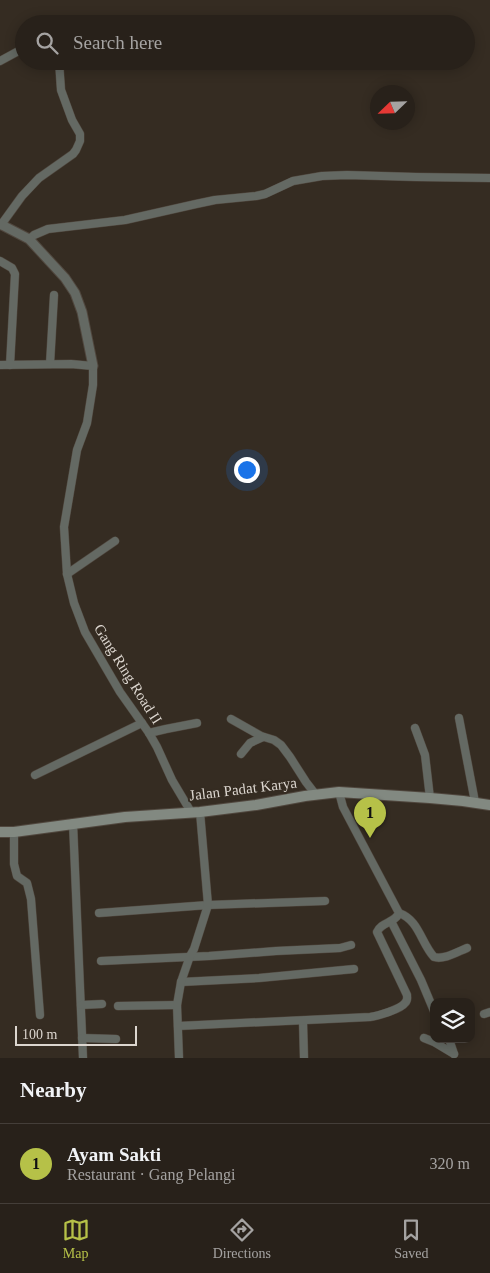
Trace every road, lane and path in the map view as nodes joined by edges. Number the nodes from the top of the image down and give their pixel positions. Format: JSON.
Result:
{"nodes":[{"id":1,"x":15,"y":53,"type":"edge"},
{"id":2,"x":0,"y":61,"type":"edge"},
{"id":3,"x":59,"y":70,"type":"edge"},
{"id":4,"x":490,"y":178,"type":"edge"},
{"id":5,"x":1,"y":224,"type":"edge"},
{"id":6,"x":29,"y":239,"type":"junction"},
{"id":7,"x":0,"y":261,"type":"edge"},
{"id":8,"x":54,"y":295,"type":"dead end"},
{"id":9,"x":50,"y":364,"type":"junction"},
{"id":10,"x":0,"y":365,"type":"edge"},
{"id":11,"x":10,"y":365,"type":"junction"},
{"id":12,"x":93,"y":366,"type":"junction"},
{"id":13,"x":115,"y":541,"type":"dead end"},
{"id":14,"x":67,"y":574,"type":"junction"},
{"id":15,"x":459,"y":718,"type":"dead end"},
{"id":16,"x":231,"y":719,"type":"dead end"},
{"id":17,"x":197,"y":723,"type":"dead end"},
{"id":18,"x":142,"y":724,"type":"junction"},
{"id":19,"x":415,"y":728,"type":"dead end"},
{"id":20,"x":149,"y":733,"type":"junction"},
{"id":21,"x":263,"y":737,"type":"junction"},
{"id":22,"x":241,"y":754,"type":"dead end"},
{"id":23,"x":35,"y":775,"type":"dead end"},
{"id":24,"x":339,"y":792,"type":"junction"},
{"id":25,"x":316,"y":795,"type":"junction"},
{"id":26,"x":430,"y":798,"type":"junction"},
{"id":27,"x":474,"y":802,"type":"junction"},
{"id":28,"x":490,"y":805,"type":"edge"},
{"id":29,"x":196,"y":812,"type":"junction"},
{"id":30,"x":73,"y":823,"type":"junction"},
{"id":31,"x":0,"y":832,"type":"edge"},
{"id":32,"x":14,"y":832,"type":"junction"},
{"id":33,"x":325,"y":900,"type":"dead end"},
{"id":34,"x":208,"y":905,"type":"junction"},
{"id":35,"x":99,"y":913,"type":"dead end"},
{"id":36,"x":399,"y":913,"type":"junction"},
{"id":37,"x":391,"y":921,"type":"junction"},
{"id":38,"x":351,"y":945,"type":"dead end"},
{"id":39,"x":467,"y":948,"type":"dead end"},
{"id":40,"x":190,"y":956,"type":"junction"},
{"id":41,"x":101,"y":961,"type":"dead end"},
{"id":42,"x":354,"y":969,"type":"dead end"},
{"id":43,"x":180,"y":982,"type":"junction"},
{"id":44,"x":430,"y":1001,"type":"edge"},
{"id":45,"x":102,"y":1004,"type":"dead end"},
{"id":46,"x":81,"y":1005,"type":"junction"},
{"id":47,"x":177,"y":1005,"type":"junction"},
{"id":48,"x":118,"y":1006,"type":"dead end"},
{"id":49,"x":40,"y":1015,"type":"dead end"},
{"id":50,"x":303,"y":1021,"type":"junction"},
{"id":51,"x":178,"y":1026,"type":"junction"},
{"id":52,"x":82,"y":1038,"type":"junction"},
{"id":53,"x":424,"y":1038,"type":"dead end"},
{"id":54,"x":116,"y":1040,"type":"dead end"},
{"id":55,"x":450,"y":1043,"type":"edge"},
{"id":56,"x":455,"y":1056,"type":"edge"},
{"id":57,"x":83,"y":1058,"type":"edge"},
{"id":58,"x":179,"y":1058,"type":"edge"},
{"id":59,"x":304,"y":1058,"type":"edge"}],
"edges":[{"from":1,"to":2,"type":"street"},
{"from":3,"to":5,"type":"street"},
{"from":4,"to":6,"type":"street"},
{"from":5,"to":6,"type":"street"},
{"from":6,"to":12,"type":"street"},
{"from":7,"to":11,"type":"street"},
{"from":8,"to":9,"type":"street"},
{"from":9,"to":11,"type":"street"},
{"from":9,"to":12,"type":"street"},
{"from":10,"to":11,"type":"street"},
{"from":12,"to":14,"type":"street","name":"Gang Ring Road II"},
{"from":13,"to":14,"type":"street"},
{"from":14,"to":18,"type":"street","name":"Gang Ring Road II"},
{"from":15,"to":27,"type":"street"},
{"from":16,"to":21,"type":"street"},
{"from":17,"to":20,"type":"street"},
{"from":18,"to":20,"type":"street","name":"Gang Ring Road II"},
{"from":18,"to":23,"type":"street"},
{"from":19,"to":26,"type":"street"},
{"from":20,"to":29,"type":"street","name":"Gang Ring Road II"},
{"from":21,"to":22,"type":"street"},
{"from":21,"to":25,"type":"street"},
{"from":24,"to":25,"type":"main road","name":"Jalan Padat Karya"},
{"from":24,"to":26,"type":"main road","name":"Jalan Padat Karya"},
{"from":24,"to":36,"type":"street"},
{"from":25,"to":29,"type":"main road","name":"Jalan Padat Karya"},
{"from":26,"to":27,"type":"main road","name":"Jalan Padat Karya"},
{"from":27,"to":28,"type":"main road","name":"Jalan Padat Karya"},
{"from":29,"to":30,"type":"main road","name":"Jalan Padat Karya"},
{"from":29,"to":34,"type":"street"},
{"from":30,"to":32,"type":"main road","name":"Jalan Padat Karya"},
{"from":30,"to":46,"type":"street"},
{"from":31,"to":32,"type":"main road","name":"Jalan Padat Karya"},
{"from":32,"to":49,"type":"street"},
{"from":33,"to":34,"type":"street"},
{"from":34,"to":35,"type":"street"},
{"from":34,"to":40,"type":"street"},
{"from":36,"to":37,"type":"street"},
{"from":36,"to":39,"type":"street"},
{"from":37,"to":44,"type":"street"},
{"from":37,"to":50,"type":"street"},
{"from":38,"to":40,"type":"street"},
{"from":40,"to":41,"type":"street"},
{"from":40,"to":43,"type":"street"},
{"from":42,"to":43,"type":"street"},
{"from":43,"to":47,"type":"street"},
{"from":45,"to":46,"type":"street"},
{"from":46,"to":52,"type":"street"},
{"from":47,"to":48,"type":"street"},
{"from":47,"to":51,"type":"street"},
{"from":50,"to":51,"type":"street"},
{"from":50,"to":59,"type":"street"},
{"from":51,"to":58,"type":"street"},
{"from":52,"to":54,"type":"street"},
{"from":52,"to":57,"type":"street"},
{"from":53,"to":56,"type":"street"},
{"from":55,"to":56,"type":"street"}]}
